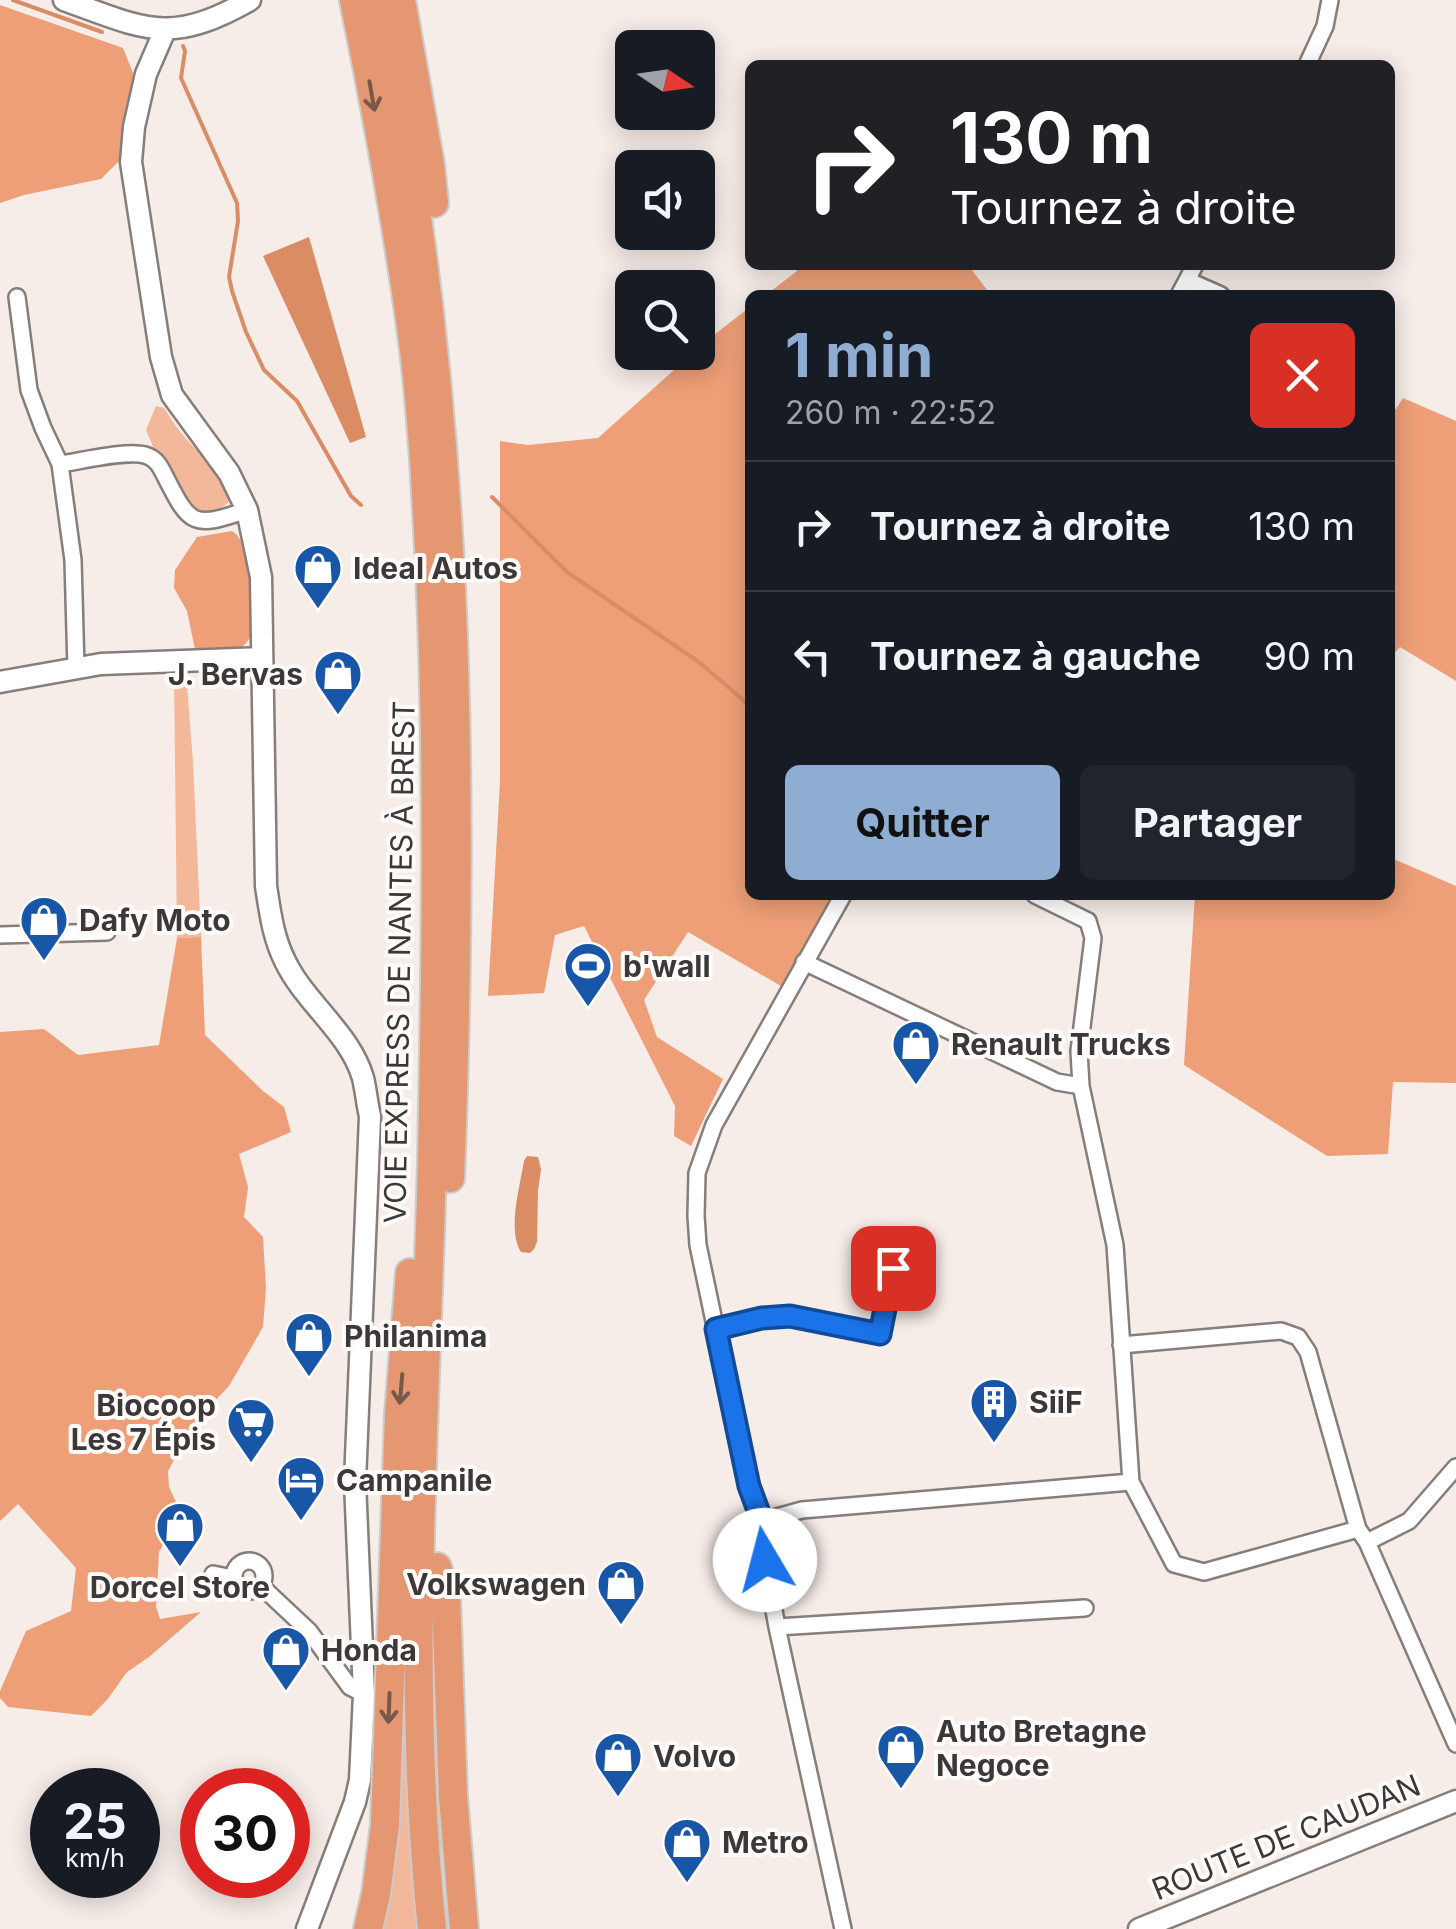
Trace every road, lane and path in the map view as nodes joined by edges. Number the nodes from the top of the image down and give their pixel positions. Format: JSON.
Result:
{"nodes":[{"id":1,"x":64,"y":0,"type":"edge"},
{"id":2,"x":250,"y":0,"type":"edge"},
{"id":3,"x":354,"y":0,"type":"edge"},
{"id":4,"x":379,"y":0,"type":"edge"},
{"id":5,"x":401,"y":0,"type":"edge"},
{"id":6,"x":1330,"y":0,"type":"edge"},
{"id":7,"x":165,"y":30,"type":"junction"},
{"id":8,"x":1309,"y":60,"type":"edge"},
{"id":9,"x":17,"y":297,"type":"dead end"},
{"id":10,"x":442,"y":422,"type":"junction"},
{"id":11,"x":60,"y":464,"type":"junction"},
{"id":12,"x":248,"y":510,"type":"junction"},
{"id":13,"x":261,"y":658,"type":"junction"},
{"id":14,"x":76,"y":669,"type":"junction"},
{"id":15,"x":0,"y":682,"type":"edge"},
{"id":16,"x":840,"y":900,"type":"edge"},
{"id":17,"x":1045,"y":900,"type":"edge"},
{"id":18,"x":107,"y":932,"type":"dead end"},
{"id":19,"x":0,"y":936,"type":"edge"},
{"id":20,"x":804,"y":962,"type":"junction"},
{"id":21,"x":434,"y":1013,"type":"junction"},
{"id":22,"x":1081,"y":1086,"type":"junction"},
{"id":23,"x":922,"y":1274,"type":"dead end"},
{"id":24,"x":716,"y":1329,"type":"junction"},
{"id":25,"x":1121,"y":1345,"type":"junction"},
{"id":26,"x":1456,"y":1467,"type":"edge"},
{"id":27,"x":1131,"y":1482,"type":"junction"},
{"id":28,"x":762,"y":1521,"type":"junction"},
{"id":29,"x":1362,"y":1536,"type":"junction"},
{"id":30,"x":436,"y":1567,"type":"junction"},
{"id":31,"x":213,"y":1574,"type":"dead end"},
{"id":32,"x":234,"y":1578,"type":"junction"},
{"id":33,"x":260,"y":1586,"type":"junction"},
{"id":34,"x":1085,"y":1608,"type":"dead end"},
{"id":35,"x":777,"y":1626,"type":"junction"},
{"id":36,"x":364,"y":1694,"type":"junction"},
{"id":37,"x":1456,"y":1744,"type":"edge"},
{"id":38,"x":1456,"y":1801,"type":"edge"},
{"id":39,"x":307,"y":1929,"type":"edge"},
{"id":40,"x":368,"y":1929,"type":"edge"},
{"id":41,"x":432,"y":1929,"type":"edge"},
{"id":42,"x":451,"y":1929,"type":"edge"},
{"id":43,"x":464,"y":1929,"type":"edge"},
{"id":44,"x":843,"y":1929,"type":"edge"},
{"id":45,"x":1139,"y":1929,"type":"edge"}],
"edges":[{"from":1,"to":7,"type":"street"},
{"from":2,"to":7,"type":"street"},
{"from":3,"to":21,"type":"highway","name":"VOIE EXPRESS DE NANTES À BREST","one_way":true},
{"from":4,"to":10,"type":"highway","name":"VOIE EXPRESS DE NANTES À BREST"},
{"from":5,"to":10,"type":"highway"},
{"from":6,"to":8,"type":"street"},
{"from":7,"to":12,"type":"street"},
{"from":9,"to":11,"type":"street"},
{"from":10,"to":30,"type":"highway","name":"VOIE EXPRESS DE NANTES À BREST"},
{"from":11,"to":12,"type":"street"},
{"from":11,"to":14,"type":"street"},
{"from":12,"to":13,"type":"street"},
{"from":13,"to":14,"type":"street"},
{"from":13,"to":36,"type":"street"},
{"from":14,"to":15,"type":"street"},
{"from":16,"to":20,"type":"street"},
{"from":17,"to":22,"type":"street"},
{"from":18,"to":19,"type":"street"},
{"from":20,"to":22,"type":"street"},
{"from":20,"to":24,"type":"street"},
{"from":21,"to":40,"type":"highway","one_way":true},
{"from":21,"to":41,"type":"highway","name":"VOIE EXPRESS DE NANTES À BREST"},
{"from":22,"to":25,"type":"street"},
{"from":23,"to":24,"type":"street"},
{"from":24,"to":28,"type":"street"},
{"from":25,"to":27,"type":"street"},
{"from":25,"to":29,"type":"street"},
{"from":26,"to":29,"type":"street"},
{"from":27,"to":28,"type":"street"},
{"from":27,"to":29,"type":"street"},
{"from":28,"to":35,"type":"street"},
{"from":29,"to":37,"type":"street"},
{"from":30,"to":42,"type":"highway","name":"VOIE EXPRESS DE NANTES À BREST"},
{"from":30,"to":43,"type":"highway"},
{"from":31,"to":32,"type":"street"},
{"from":32,"to":33,"type":"street"},
{"from":32,"to":33,"type":"street"},
{"from":33,"to":36,"type":"street"},
{"from":34,"to":35,"type":"street"},
{"from":35,"to":44,"type":"street"},
{"from":36,"to":39,"type":"street"},
{"from":38,"to":45,"type":"street","name":"ROUTE DE CAUDAN"}]}
